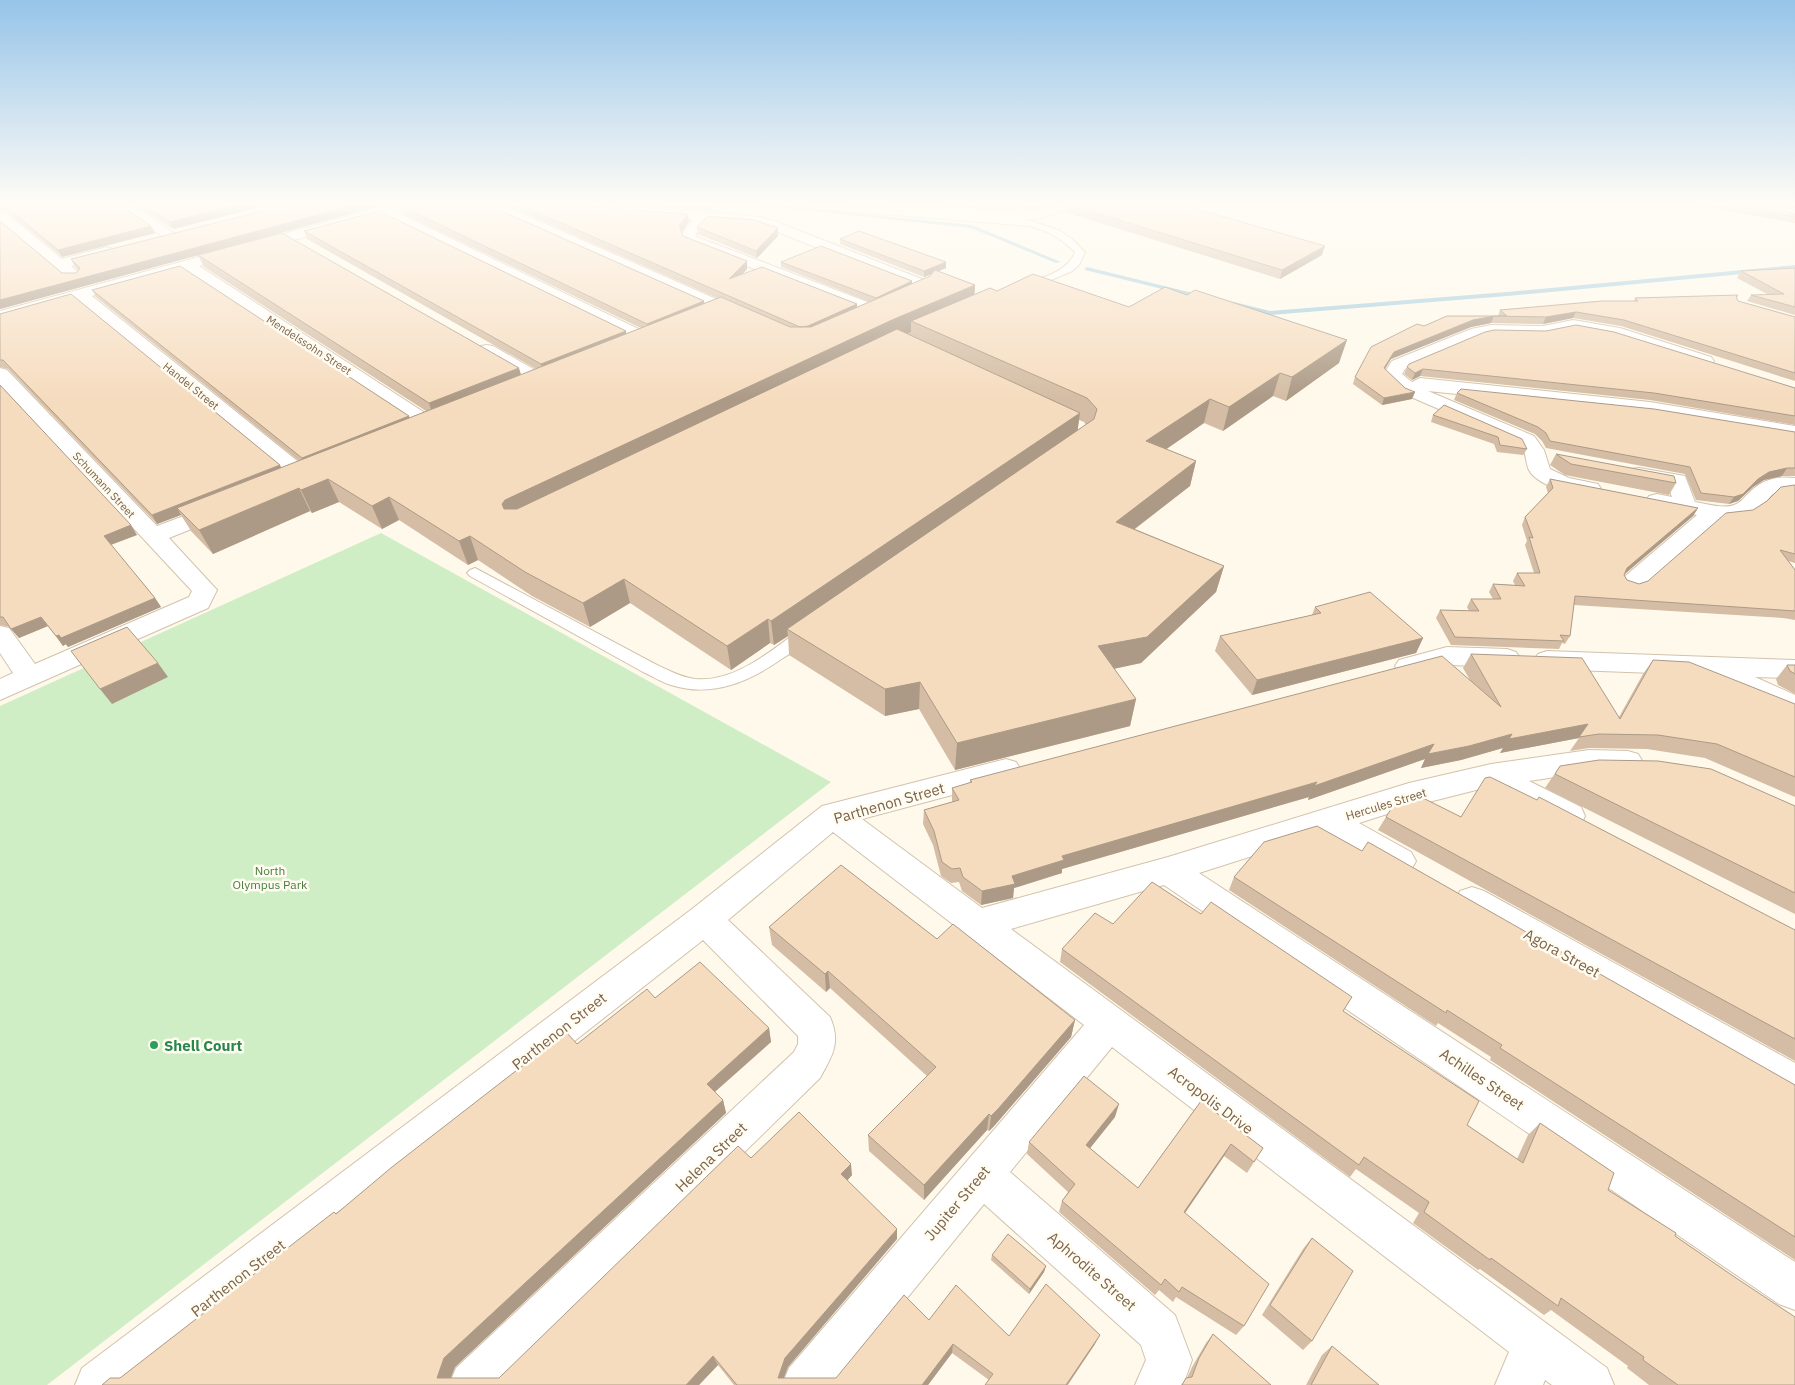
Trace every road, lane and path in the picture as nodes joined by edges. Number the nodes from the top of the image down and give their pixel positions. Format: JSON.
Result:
{"nodes":[{"id":1,"x":65,"y":270,"type":"edge"},
{"id":2,"x":169,"y":270,"type":"edge"},
{"id":3,"x":194,"y":270,"type":"edge"},
{"id":4,"x":510,"y":270,"type":"edge"},
{"id":5,"x":636,"y":270,"type":"edge"},
{"id":6,"x":768,"y":270,"type":"edge"},
{"id":7,"x":886,"y":270,"type":"edge"},
{"id":8,"x":1067,"y":270,"type":"edge"},
{"id":9,"x":86,"y":293,"type":"junction"},
{"id":10,"x":1014,"y":293,"type":"edge"},
{"id":11,"x":725,"y":309,"type":"junction"},
{"id":12,"x":877,"y":312,"type":"junction"},
{"id":13,"x":0,"y":316,"type":"edge"},
{"id":14,"x":699,"y":320,"type":"edge"},
{"id":15,"x":853,"y":322,"type":"edge"},
{"id":16,"x":759,"y":325,"type":"edge"},
{"id":17,"x":474,"y":343,"type":"edge"},
{"id":18,"x":621,"y":350,"type":"edge"},
{"id":19,"x":1721,"y":366,"type":"edge"},
{"id":20,"x":0,"y":374,"type":"edge"},
{"id":21,"x":542,"y":382,"type":"edge"},
{"id":22,"x":1401,"y":382,"type":"junction"},
{"id":23,"x":1795,"y":432,"type":"edge"},
{"id":24,"x":414,"y":433,"type":"edge"},
{"id":25,"x":321,"y":470,"type":"edge"},
{"id":26,"x":1622,"y":471,"type":"edge"},
{"id":27,"x":1795,"y":484,"type":"edge"},
{"id":28,"x":1610,"y":492,"type":"edge"},
{"id":29,"x":1638,"y":498,"type":"edge"},
{"id":30,"x":242,"y":501,"type":"edge"},
{"id":31,"x":1686,"y":506,"type":"junction"},
{"id":32,"x":1715,"y":512,"type":"junction"},
{"id":33,"x":153,"y":536,"type":"junction"},
{"id":34,"x":475,"y":572,"type":"dead end"},
{"id":35,"x":1633,"y":582,"type":"edge"},
{"id":36,"x":824,"y":621,"type":"edge"},
{"id":37,"x":0,"y":634,"type":"edge"},
{"id":38,"x":1705,"y":666,"type":"junction"},
{"id":39,"x":1795,"y":669,"type":"edge"},
{"id":40,"x":1380,"y":674,"type":"edge"},
{"id":41,"x":30,"y":677,"type":"junction"},
{"id":42,"x":0,"y":690,"type":"edge"},
{"id":43,"x":1795,"y":706,"type":"edge"},
{"id":44,"x":1034,"y":763,"type":"edge"},
{"id":45,"x":1657,"y":763,"type":"edge"},
{"id":46,"x":1490,"y":775,"type":"junction"},
{"id":47,"x":833,"y":815,"type":"junction"},
{"id":48,"x":1330,"y":821,"type":"junction"},
{"id":49,"x":1595,"y":830,"type":"edge"},
{"id":50,"x":1168,"y":870,"type":"junction"},
{"id":51,"x":704,"y":919,"type":"junction"},
{"id":52,"x":979,"y":924,"type":"junction"},
{"id":53,"x":1109,"y":1023,"type":"junction"},
{"id":54,"x":1795,"y":1084,"type":"edge"},
{"id":55,"x":982,"y":1174,"type":"junction"},
{"id":56,"x":1795,"y":1288,"type":"edge"},
{"id":57,"x":1528,"y":1365,"type":"edge"},
{"id":58,"x":98,"y":1385,"type":"edge"},
{"id":59,"x":473,"y":1385,"type":"edge"},
{"id":60,"x":806,"y":1385,"type":"edge"},
{"id":61,"x":1159,"y":1385,"type":"edge"},
{"id":62,"x":1590,"y":1385,"type":"edge"}],
"edges":[{"from":1,"to":9,"type":"street","name":"Handel Street"},
{"from":2,"to":9,"type":"street"},
{"from":3,"to":24,"type":"street","name":"Mendelssohn Street"},
{"from":4,"to":18,"type":"street"},
{"from":5,"to":11,"type":"street"},
{"from":6,"to":12,"type":"street"},
{"from":7,"to":12,"type":"street"},
{"from":8,"to":10,"type":"lane"},
{"from":9,"to":13,"type":"street"},
{"from":9,"to":25,"type":"street","name":"Handel Street"},
{"from":11,"to":14,"type":"street"},
{"from":11,"to":16,"type":"street"},
{"from":12,"to":15,"type":"street"},
{"from":17,"to":21,"type":"street"},
{"from":19,"to":22,"type":"street"},
{"from":20,"to":33,"type":"street","name":"Schumann Street"},
{"from":22,"to":23,"type":"street"},
{"from":22,"to":28,"type":"street"},
{"from":26,"to":31,"type":"street"},
{"from":27,"to":32,"type":"street"},
{"from":29,"to":31,"type":"street"},
{"from":30,"to":33,"type":"street"},
{"from":31,"to":32,"type":"street"},
{"from":32,"to":35,"type":"street"},
{"from":33,"to":41,"type":"street","name":"Schumann Street"},
{"from":34,"to":36,"type":"lane"},
{"from":37,"to":41,"type":"street"},
{"from":38,"to":39,"type":"street"},
{"from":38,"to":40,"type":"street"},
{"from":38,"to":43,"type":"street"},
{"from":41,"to":42,"type":"street"},
{"from":44,"to":47,"type":"street","name":"Parthenon Street"},
{"from":45,"to":46,"type":"street","name":"Hercules Street"},
{"from":46,"to":48,"type":"street","name":"Hercules Street"},
{"from":46,"to":49,"type":"street"},
{"from":47,"to":51,"type":"street","name":"Parthenon Street"},
{"from":47,"to":52,"type":"street","name":"Acropolis Drive"},
{"from":48,"to":50,"type":"street","name":"Hercules Street"},
{"from":48,"to":54,"type":"street","name":"Agora Street"},
{"from":50,"to":52,"type":"street","name":"Hercules Street"},
{"from":50,"to":56,"type":"street","name":"Achilles Street"},
{"from":51,"to":58,"type":"street","name":"Parthenon Street"},
{"from":51,"to":59,"type":"street","name":"Helena Street"},
{"from":52,"to":53,"type":"street","name":"Acropolis Drive"},
{"from":53,"to":55,"type":"street","name":"Jupiter Street"},
{"from":53,"to":57,"type":"street","name":"Acropolis Drive"},
{"from":55,"to":60,"type":"street","name":"Jupiter Street"},
{"from":55,"to":61,"type":"street","name":"Aphrodite Street"},
{"from":57,"to":62,"type":"street","name":"Acropolis Drive"}]}
